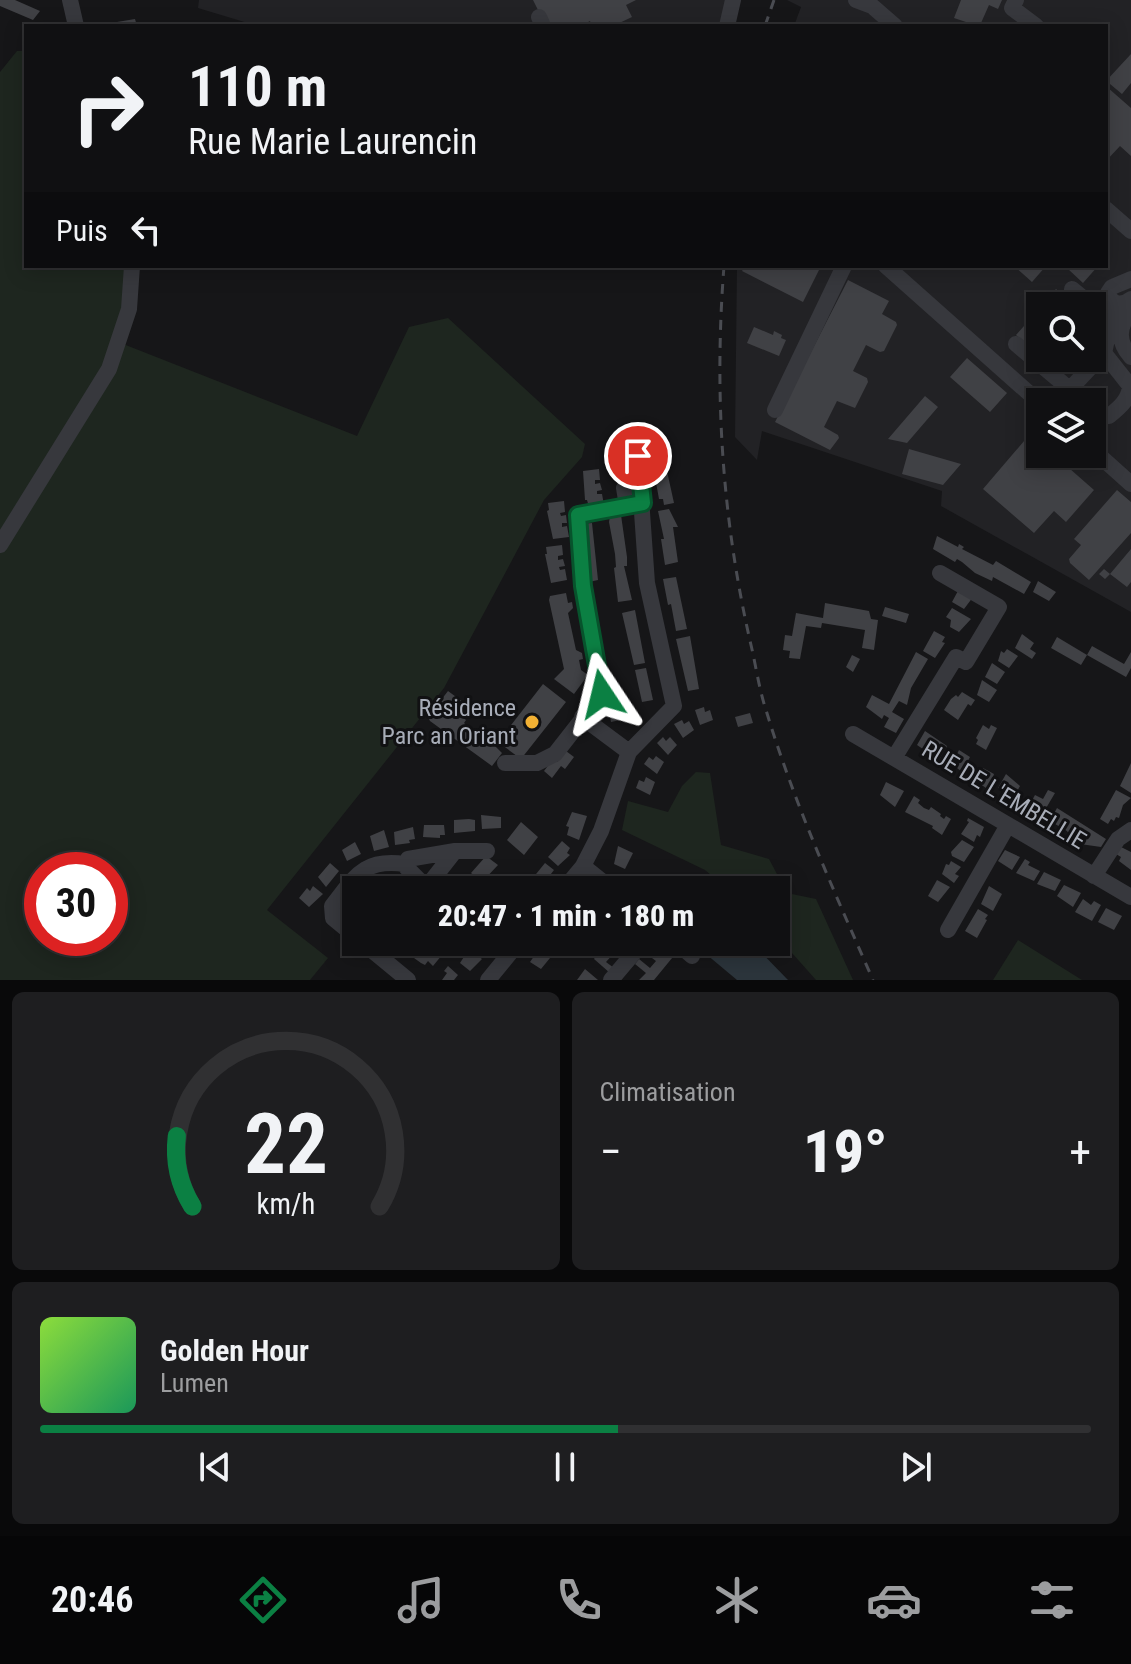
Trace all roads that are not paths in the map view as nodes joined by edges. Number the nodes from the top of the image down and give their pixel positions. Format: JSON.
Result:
{"nodes":[{"id":1,"x":70,"y":0,"type":"edge"},
{"id":2,"x":733,"y":0,"type":"edge"},
{"id":3,"x":1016,"y":0,"type":"edge"},
{"id":4,"x":868,"y":2,"type":"edge"},
{"id":5,"x":76,"y":24,"type":"edge"},
{"id":6,"x":727,"y":24,"type":"edge"},
{"id":7,"x":893,"y":24,"type":"edge"},
{"id":8,"x":1033,"y":24,"type":"edge"},
{"id":9,"x":1108,"y":213,"type":"edge"},
{"id":10,"x":1131,"y":231,"type":"edge"},
{"id":11,"x":132,"y":268,"type":"edge"},
{"id":12,"x":843,"y":268,"type":"edge"},
{"id":13,"x":888,"y":268,"type":"edge"},
{"id":14,"x":1131,"y":279,"type":"edge"},
{"id":15,"x":1072,"y":289,"type":"dead end"},
{"id":16,"x":1123,"y":301,"type":"edge"},
{"id":17,"x":1131,"y":311,"type":"edge"},
{"id":18,"x":1111,"y":321,"type":"junction"},
{"id":19,"x":1016,"y":344,"type":"dead end"},
{"id":20,"x":1106,"y":344,"type":"edge"},
{"id":21,"x":1106,"y":356,"type":"edge"},
{"id":22,"x":1131,"y":357,"type":"edge"},
{"id":23,"x":1086,"y":372,"type":"edge"},
{"id":24,"x":1069,"y":388,"type":"edge"},
{"id":25,"x":1071,"y":388,"type":"edge"},
{"id":26,"x":1026,"y":391,"type":"edge"},
{"id":27,"x":775,"y":410,"type":"dead end"},
{"id":28,"x":1106,"y":415,"type":"edge"},
{"id":29,"x":638,"y":456,"type":"dead end"},
{"id":30,"x":1106,"y":462,"type":"edge"},
{"id":31,"x":1131,"y":484,"type":"edge"},
{"id":32,"x":638,"y":508,"type":"junction"},
{"id":33,"x":0,"y":545,"type":"edge"},
{"id":34,"x":940,"y":573,"type":"dead end"},
{"id":35,"x":582,"y":717,"type":"junction"},
{"id":36,"x":853,"y":734,"type":"dead end"},
{"id":37,"x":629,"y":752,"type":"junction"},
{"id":38,"x":894,"y":758,"type":"junction"},
{"id":39,"x":505,"y":763,"type":"dead end"},
{"id":40,"x":1008,"y":825,"type":"junction"},
{"id":41,"x":1131,"y":830,"type":"edge"},
{"id":42,"x":455,"y":851,"type":"junction"},
{"id":43,"x":487,"y":851,"type":"dead end"},
{"id":44,"x":405,"y":864,"type":"junction"},
{"id":45,"x":583,"y":866,"type":"junction"},
{"id":46,"x":356,"y":876,"type":"edge"},
{"id":47,"x":575,"y":876,"type":"edge"},
{"id":48,"x":596,"y":876,"type":"edge"},
{"id":49,"x":1094,"y":876,"type":"junction"},
{"id":50,"x":342,"y":894,"type":"edge"},
{"id":51,"x":1131,"y":897,"type":"edge"},
{"id":52,"x":342,"y":925,"type":"edge"},
{"id":53,"x":948,"y":930,"type":"dead end"},
{"id":54,"x":379,"y":956,"type":"edge"},
{"id":55,"x":508,"y":956,"type":"edge"},
{"id":56,"x":631,"y":956,"type":"edge"},
{"id":57,"x":408,"y":980,"type":"edge"},
{"id":58,"x":488,"y":980,"type":"edge"},
{"id":59,"x":611,"y":980,"type":"edge"}],
"edges":[{"from":1,"to":5,"type":"street"},
{"from":2,"to":6,"type":"street"},
{"from":3,"to":8,"type":"street"},
{"from":4,"to":7,"type":"street"},
{"from":9,"to":10,"type":"street"},
{"from":11,"to":33,"type":"street"},
{"from":12,"to":27,"type":"street"},
{"from":13,"to":26,"type":"street"},
{"from":14,"to":16,"type":"street"},
{"from":15,"to":18,"type":"street"},
{"from":16,"to":18,"type":"street"},
{"from":17,"to":22,"type":"street"},
{"from":18,"to":20,"type":"street"},
{"from":19,"to":24,"type":"street"},
{"from":21,"to":28,"type":"street"},
{"from":23,"to":25,"type":"street"},
{"from":29,"to":32,"type":"street"},
{"from":30,"to":31,"type":"street"},
{"from":32,"to":35,"type":"street"},
{"from":32,"to":37,"type":"street"},
{"from":34,"to":38,"type":"street"},
{"from":35,"to":37,"type":"street"},
{"from":35,"to":39,"type":"street"},
{"from":36,"to":38,"type":"street","name":"RUE DE L'EMBELLIE"},
{"from":37,"to":45,"type":"street"},
{"from":38,"to":40,"type":"street","name":"RUE DE L'EMBELLIE"},
{"from":40,"to":49,"type":"street","name":"RUE DE L'EMBELLIE"},
{"from":40,"to":53,"type":"street"},
{"from":41,"to":49,"type":"street"},
{"from":42,"to":43,"type":"street"},
{"from":42,"to":44,"type":"street"},
{"from":42,"to":44,"type":"street"},
{"from":44,"to":46,"type":"street"},
{"from":45,"to":47,"type":"street"},
{"from":45,"to":48,"type":"street"},
{"from":49,"to":51,"type":"street","name":"RUE DE L'EMBELLIE"},
{"from":50,"to":52,"type":"street"},
{"from":54,"to":57,"type":"street"},
{"from":55,"to":58,"type":"street"},
{"from":56,"to":59,"type":"street"}]}
